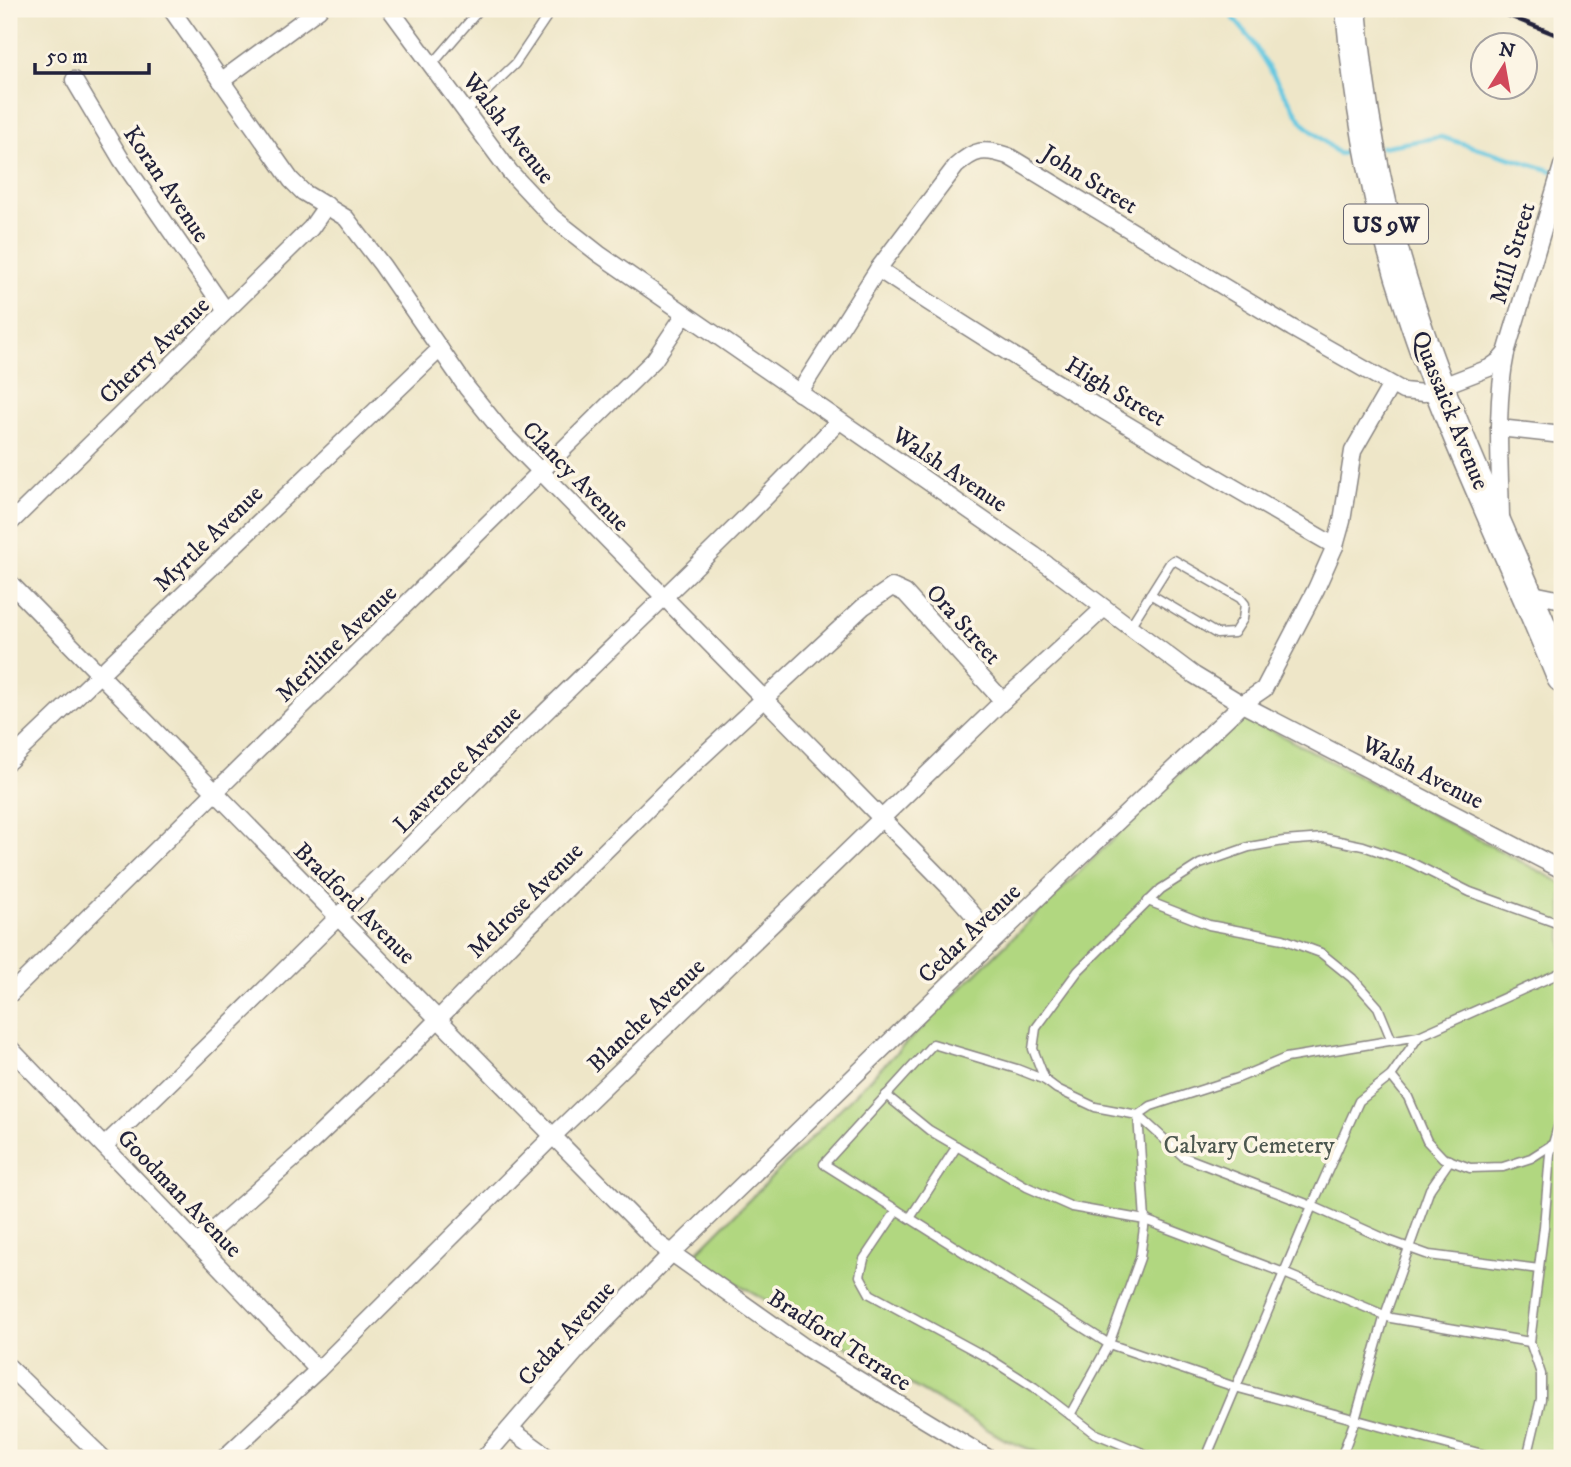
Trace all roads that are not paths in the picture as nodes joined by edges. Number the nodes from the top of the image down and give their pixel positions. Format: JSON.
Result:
{"nodes":[{"id":1,"x":171,"y":9,"type":"edge"},
{"id":2,"x":320,"y":9,"type":"edge"},
{"id":3,"x":390,"y":9,"type":"edge"},
{"id":4,"x":480,"y":9,"type":"edge"},
{"id":5,"x":552,"y":9,"type":"edge"},
{"id":6,"x":1351,"y":9,"type":"edge"},
{"id":7,"x":431,"y":66,"type":"junction"},
{"id":8,"x":74,"y":80,"type":"dead end"},
{"id":9,"x":221,"y":81,"type":"junction"},
{"id":10,"x":465,"y":111,"type":"junction"},
{"id":11,"x":1562,"y":166,"type":"edge"},
{"id":12,"x":327,"y":205,"type":"junction"},
{"id":13,"x":878,"y":269,"type":"junction"},
{"id":14,"x":226,"y":311,"type":"junction"},
{"id":15,"x":685,"y":314,"type":"junction"},
{"id":16,"x":440,"y":349,"type":"junction"},
{"id":17,"x":1506,"y":353,"type":"junction"},
{"id":18,"x":1391,"y":385,"type":"junction"},
{"id":19,"x":1440,"y":387,"type":"junction"},
{"id":20,"x":799,"y":393,"type":"junction"},
{"id":21,"x":839,"y":421,"type":"junction"},
{"id":22,"x":1499,"y":428,"type":"junction"},
{"id":23,"x":1562,"y":435,"type":"edge"},
{"id":24,"x":542,"y":473,"type":"junction"},
{"id":25,"x":9,"y":524,"type":"edge"},
{"id":26,"x":1502,"y":533,"type":"junction"},
{"id":27,"x":1335,"y":546,"type":"junction"},
{"id":28,"x":9,"y":582,"type":"edge"},
{"id":29,"x":886,"y":590,"type":"joint"},
{"id":30,"x":1528,"y":593,"type":"junction"},
{"id":31,"x":1150,"y":594,"type":"junction"},
{"id":32,"x":662,"y":597,"type":"junction"},
{"id":33,"x":1562,"y":600,"type":"edge"},
{"id":34,"x":1103,"y":609,"type":"junction"},
{"id":35,"x":1129,"y":628,"type":"junction"},
{"id":36,"x":98,"y":674,"type":"junction"},
{"id":37,"x":1562,"y":677,"type":"edge"},
{"id":38,"x":763,"y":698,"type":"junction"},
{"id":39,"x":1003,"y":701,"type":"junction"},
{"id":40,"x":1242,"y":704,"type":"junction"},
{"id":41,"x":9,"y":761,"type":"edge"},
{"id":42,"x":214,"y":794,"type":"junction"},
{"id":43,"x":882,"y":820,"type":"junction"},
{"id":44,"x":1562,"y":870,"type":"edge"},
{"id":45,"x":1148,"y":901,"type":"junction"},
{"id":46,"x":336,"y":918,"type":"junction"},
{"id":47,"x":1562,"y":925,"type":"edge"},
{"id":48,"x":995,"y":939,"type":"junction"},
{"id":49,"x":1562,"y":972,"type":"edge"},
{"id":50,"x":9,"y":995,"type":"edge"},
{"id":51,"x":438,"y":1019,"type":"junction"},
{"id":52,"x":1419,"y":1036,"type":"junction"},
{"id":53,"x":1392,"y":1041,"type":"junction"},
{"id":54,"x":9,"y":1046,"type":"edge"},
{"id":55,"x":1391,"y":1076,"type":"junction"},
{"id":56,"x":1045,"y":1080,"type":"junction"},
{"id":57,"x":886,"y":1095,"type":"junction"},
{"id":58,"x":1562,"y":1113,"type":"edge"},
{"id":59,"x":1138,"y":1115,"type":"junction"},
{"id":60,"x":553,"y":1136,"type":"junction"},
{"id":61,"x":1553,"y":1144,"type":"junction"},
{"id":62,"x":104,"y":1146,"type":"junction"},
{"id":63,"x":957,"y":1146,"type":"junction"},
{"id":64,"x":1450,"y":1160,"type":"junction"},
{"id":65,"x":1312,"y":1206,"type":"junction"},
{"id":66,"x":897,"y":1210,"type":"junction"},
{"id":67,"x":910,"y":1218,"type":"junction"},
{"id":68,"x":1145,"y":1220,"type":"junction"},
{"id":69,"x":197,"y":1244,"type":"junction"},
{"id":70,"x":1409,"y":1248,"type":"junction"},
{"id":71,"x":671,"y":1254,"type":"junction"},
{"id":72,"x":1539,"y":1269,"type":"junction"},
{"id":73,"x":1284,"y":1273,"type":"junction"},
{"id":74,"x":1385,"y":1315,"type":"junction"},
{"id":75,"x":1530,"y":1342,"type":"junction"},
{"id":76,"x":1109,"y":1344,"type":"junction"},
{"id":77,"x":9,"y":1367,"type":"edge"},
{"id":78,"x":318,"y":1370,"type":"junction"},
{"id":79,"x":1236,"y":1387,"type":"junction"},
{"id":80,"x":1070,"y":1415,"type":"junction"},
{"id":81,"x":1355,"y":1420,"type":"junction"},
{"id":82,"x":510,"y":1429,"type":"junction"},
{"id":83,"x":103,"y":1458,"type":"edge"},
{"id":84,"x":223,"y":1458,"type":"edge"},
{"id":85,"x":484,"y":1458,"type":"edge"},
{"id":86,"x":550,"y":1458,"type":"edge"},
{"id":87,"x":988,"y":1458,"type":"edge"},
{"id":88,"x":1155,"y":1458,"type":"edge"},
{"id":89,"x":1206,"y":1458,"type":"edge"},
{"id":90,"x":1342,"y":1458,"type":"edge"},
{"id":91,"x":1497,"y":1458,"type":"edge"},
{"id":92,"x":1527,"y":1458,"type":"edge"}],
"edges":[{"from":1,"to":9,"type":"street","name":"Clancy Avenue"},
{"from":2,"to":9,"type":"street"},
{"from":3,"to":7,"type":"street","name":"Walsh Avenue"},
{"from":4,"to":7,"type":"lane"},
{"from":5,"to":10,"type":"lane"},
{"from":6,"to":19,"type":"highway","name":"Quassaick Avenue","number":"US 9W"},
{"from":7,"to":10,"type":"street","name":"Walsh Avenue"},
{"from":8,"to":14,"type":"street","name":"Koran Avenue"},
{"from":9,"to":12,"type":"street","name":"Clancy Avenue"},
{"from":10,"to":15,"type":"street","name":"Walsh Avenue"},
{"from":11,"to":17,"type":"street","name":"Mill Street"},
{"from":12,"to":14,"type":"street","name":"Cherry Avenue"},
{"from":12,"to":16,"type":"street","name":"Clancy Avenue"},
{"from":13,"to":18,"type":"street","name":"John Street"},
{"from":13,"to":20,"type":"street","name":"John Street"},
{"from":13,"to":27,"type":"street","name":"High Street"},
{"from":14,"to":25,"type":"street","name":"Cherry Avenue"},
{"from":15,"to":20,"type":"street","name":"Walsh Avenue"},
{"from":15,"to":24,"type":"street","name":"Meriline Avenue"},
{"from":16,"to":24,"type":"street","name":"Clancy Avenue"},
{"from":16,"to":36,"type":"street","name":"Myrtle Avenue"},
{"from":17,"to":19,"type":"street","name":"John Street"},
{"from":17,"to":22,"type":"street","name":"Mill Street"},
{"from":18,"to":19,"type":"street","name":"John Street"},
{"from":18,"to":27,"type":"street","name":"Cedar Avenue"},
{"from":19,"to":26,"type":"highway","name":"Quassaick Avenue","number":"US 9W"},
{"from":20,"to":21,"type":"street","name":"Walsh Avenue"},
{"from":21,"to":32,"type":"street","name":"Lawrence Avenue"},
{"from":21,"to":34,"type":"street","name":"Walsh Avenue"},
{"from":22,"to":23,"type":"street"},
{"from":22,"to":26,"type":"street","name":"Mill Street"},
{"from":24,"to":32,"type":"street","name":"Clancy Avenue"},
{"from":24,"to":42,"type":"street","name":"Meriline Avenue"},
{"from":26,"to":30,"type":"highway","name":"Quassaick Avenue","number":"US 9W"},
{"from":27,"to":40,"type":"street","name":"Cedar Avenue"},
{"from":28,"to":36,"type":"street","name":"Bradford Avenue"},
{"from":29,"to":38,"type":"street","name":"Melrose Avenue"},
{"from":29,"to":39,"type":"street","name":"Ora Street"},
{"from":30,"to":33,"type":"street"},
{"from":30,"to":37,"type":"highway","name":"Quassaick Avenue","number":"US 9W"},
{"from":31,"to":31,"type":"lane"},
{"from":31,"to":35,"type":"lane"},
{"from":32,"to":38,"type":"street","name":"Clancy Avenue"},
{"from":32,"to":46,"type":"street","name":"Lawrence Avenue"},
{"from":34,"to":35,"type":"street","name":"Walsh Avenue"},
{"from":34,"to":39,"type":"street","name":"Blanche Avenue"},
{"from":35,"to":40,"type":"street","name":"Walsh Avenue"},
{"from":36,"to":41,"type":"street","name":"Myrtle Avenue"},
{"from":36,"to":42,"type":"street","name":"Bradford Avenue"},
{"from":38,"to":43,"type":"street","name":"Clancy Avenue"},
{"from":38,"to":51,"type":"street","name":"Melrose Avenue"},
{"from":39,"to":43,"type":"street","name":"Blanche Avenue"},
{"from":40,"to":44,"type":"street","name":"Walsh Avenue"},
{"from":40,"to":48,"type":"street","name":"Cedar Avenue"},
{"from":42,"to":46,"type":"street","name":"Bradford Avenue"},
{"from":42,"to":50,"type":"street","name":"Meriline Avenue"},
{"from":43,"to":48,"type":"street","name":"Clancy Avenue"},
{"from":43,"to":60,"type":"street","name":"Blanche Avenue"},
{"from":45,"to":47,"type":"lane"},
{"from":45,"to":53,"type":"lane"},
{"from":45,"to":56,"type":"lane"},
{"from":46,"to":51,"type":"street","name":"Bradford Avenue"},
{"from":46,"to":62,"type":"street","name":"Lawrence Avenue"},
{"from":48,"to":71,"type":"street","name":"Cedar Avenue"},
{"from":49,"to":52,"type":"lane"},
{"from":51,"to":60,"type":"street","name":"Bradford Avenue"},
{"from":51,"to":69,"type":"street","name":"Melrose Avenue"},
{"from":52,"to":53,"type":"lane"},
{"from":52,"to":55,"type":"lane"},
{"from":53,"to":59,"type":"lane"},
{"from":54,"to":62,"type":"street","name":"Goodman Avenue"},
{"from":55,"to":64,"type":"lane"},
{"from":55,"to":65,"type":"lane"},
{"from":56,"to":57,"type":"lane"},
{"from":56,"to":59,"type":"lane"},
{"from":57,"to":63,"type":"lane"},
{"from":57,"to":66,"type":"lane"},
{"from":58,"to":61,"type":"lane"},
{"from":59,"to":65,"type":"lane"},
{"from":59,"to":68,"type":"lane"},
{"from":60,"to":71,"type":"street","name":"Bradford Avenue"},
{"from":60,"to":78,"type":"street","name":"Blanche Avenue"},
{"from":61,"to":64,"type":"lane"},
{"from":61,"to":72,"type":"lane"},
{"from":62,"to":69,"type":"street","name":"Goodman Avenue"},
{"from":63,"to":67,"type":"lane"},
{"from":63,"to":68,"type":"lane"},
{"from":64,"to":70,"type":"lane"},
{"from":65,"to":70,"type":"lane"},
{"from":65,"to":73,"type":"lane"},
{"from":66,"to":67,"type":"lane"},
{"from":66,"to":80,"type":"lane"},
{"from":67,"to":76,"type":"lane"},
{"from":68,"to":73,"type":"lane"},
{"from":68,"to":76,"type":"lane"},
{"from":69,"to":78,"type":"street","name":"Goodman Avenue"},
{"from":70,"to":72,"type":"lane"},
{"from":70,"to":74,"type":"lane"},
{"from":71,"to":82,"type":"street","name":"Cedar Avenue"},
{"from":71,"to":87,"type":"street","name":"Bradford Terrace"},
{"from":72,"to":75,"type":"lane"},
{"from":73,"to":74,"type":"lane"},
{"from":73,"to":79,"type":"lane"},
{"from":74,"to":75,"type":"lane"},
{"from":74,"to":81,"type":"lane"},
{"from":75,"to":92,"type":"lane"},
{"from":76,"to":79,"type":"lane"},
{"from":76,"to":80,"type":"lane"},
{"from":77,"to":83,"type":"street"},
{"from":78,"to":84,"type":"street","name":"Blanche Avenue"},
{"from":79,"to":81,"type":"lane"},
{"from":79,"to":89,"type":"lane"},
{"from":80,"to":88,"type":"lane"},
{"from":81,"to":90,"type":"lane"},
{"from":81,"to":91,"type":"lane"},
{"from":82,"to":85,"type":"street","name":"Cedar Avenue"},
{"from":82,"to":86,"type":"street"}]}
